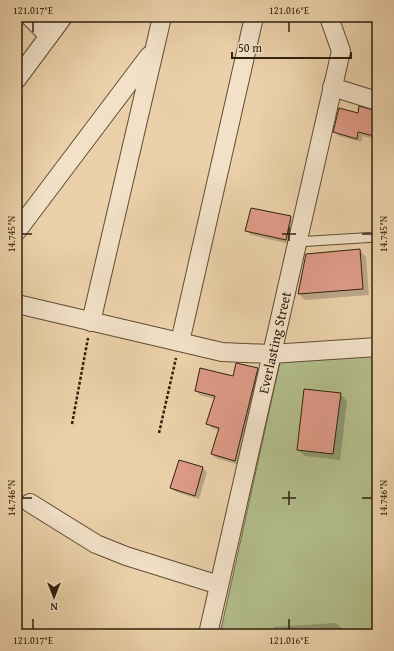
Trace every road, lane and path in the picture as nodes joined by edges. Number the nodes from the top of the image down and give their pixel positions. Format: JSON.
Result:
{"nodes":[{"id":1,"x":30,"y":17,"type":"edge"},
{"id":2,"x":63,"y":17,"type":"edge"},
{"id":3,"x":162,"y":17,"type":"edge"},
{"id":4,"x":254,"y":17,"type":"edge"},
{"id":5,"x":329,"y":17,"type":"edge"},
{"id":6,"x":49,"y":36,"type":"junction"},
{"id":7,"x":153,"y":50,"type":"junction"},
{"id":8,"x":17,"y":79,"type":"edge"},
{"id":9,"x":332,"y":88,"type":"junction"},
{"id":10,"x":377,"y":100,"type":"edge"},
{"id":11,"x":17,"y":231,"type":"edge"},
{"id":12,"x":377,"y":237,"type":"edge"},
{"id":13,"x":296,"y":242,"type":"junction"},
{"id":14,"x":17,"y":304,"type":"edge"},
{"id":15,"x":91,"y":322,"type":"junction"},
{"id":16,"x":180,"y":342,"type":"junction"},
{"id":17,"x":377,"y":347,"type":"edge"},
{"id":18,"x":271,"y":354,"type":"junction"},
{"id":19,"x":72,"y":424,"type":"dead end"},
{"id":20,"x":158,"y":433,"type":"dead end"},
{"id":21,"x":30,"y":503,"type":"dead end"},
{"id":22,"x":219,"y":585,"type":"junction"},
{"id":23,"x":208,"y":634,"type":"edge"}],
"edges":[{"from":1,"to":6,"type":"street"},
{"from":2,"to":6,"type":"street"},
{"from":3,"to":7,"type":"street"},
{"from":4,"to":16,"type":"street"},
{"from":5,"to":9,"type":"street","name":"Everlasting Street"},
{"from":6,"to":8,"type":"street"},
{"from":7,"to":11,"type":"street"},
{"from":7,"to":15,"type":"street"},
{"from":9,"to":10,"type":"street"},
{"from":9,"to":13,"type":"street","name":"Everlasting Street"},
{"from":12,"to":13,"type":"lane"},
{"from":13,"to":18,"type":"street","name":"Everlasting Street"},
{"from":14,"to":15,"type":"street"},
{"from":15,"to":16,"type":"street"},
{"from":15,"to":19,"type":"path"},
{"from":16,"to":18,"type":"street"},
{"from":16,"to":20,"type":"path"},
{"from":17,"to":18,"type":"street"},
{"from":18,"to":22,"type":"street","name":"Everlasting Street"},
{"from":21,"to":22,"type":"street"},
{"from":22,"to":23,"type":"street","name":"Everlasting Street"}]}
